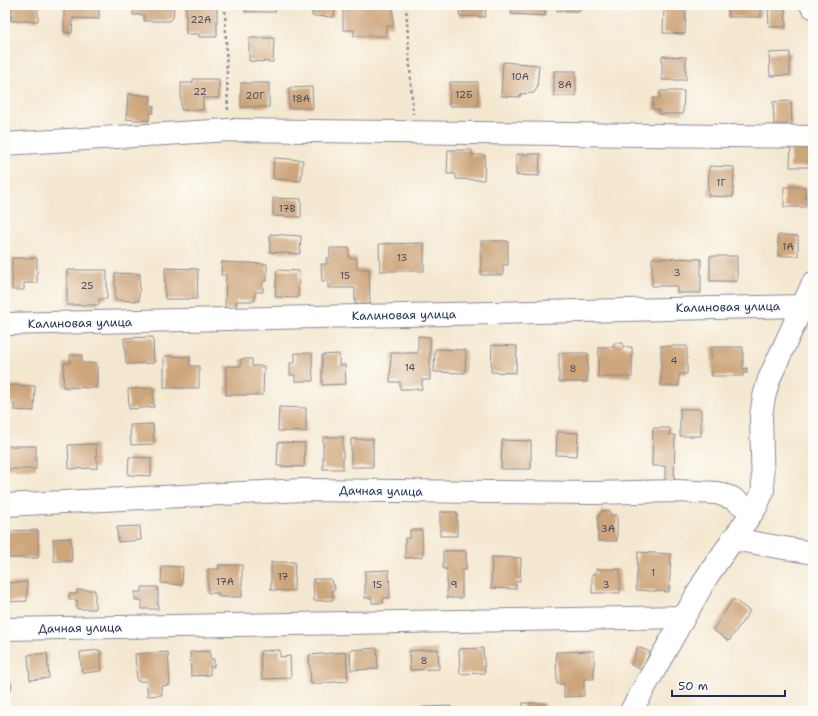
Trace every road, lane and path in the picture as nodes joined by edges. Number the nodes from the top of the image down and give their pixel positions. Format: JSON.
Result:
{"nodes":[{"id":1,"x":225,"y":5,"type":"edge"},
{"id":2,"x":406,"y":5,"type":"edge"},
{"id":3,"x":229,"y":130,"type":"junction"},
{"id":4,"x":414,"y":131,"type":"junction"},
{"id":5,"x":813,"y":137,"type":"edge"},
{"id":6,"x":5,"y":144,"type":"edge"},
{"id":7,"x":813,"y":283,"type":"edge"},
{"id":8,"x":803,"y":306,"type":"junction"},
{"id":9,"x":5,"y":324,"type":"edge"},
{"id":10,"x":5,"y":505,"type":"edge"},
{"id":11,"x":753,"y":512,"type":"junction"},
{"id":12,"x":732,"y":539,"type":"junction"},
{"id":13,"x":813,"y":554,"type":"edge"},
{"id":14,"x":683,"y":617,"type":"junction"},
{"id":15,"x":5,"y":629,"type":"edge"},
{"id":16,"x":631,"y":711,"type":"edge"}],
"edges":[{"from":1,"to":3,"type":"path"},
{"from":2,"to":4,"type":"path"},
{"from":3,"to":4,"type":"street"},
{"from":3,"to":6,"type":"street"},
{"from":4,"to":5,"type":"street"},
{"from":7,"to":8,"type":"street"},
{"from":8,"to":9,"type":"street","name":"Калиновая улица"},
{"from":8,"to":11,"type":"street"},
{"from":10,"to":11,"type":"street","name":"Дачная улица"},
{"from":11,"to":12,"type":"street"},
{"from":12,"to":13,"type":"street"},
{"from":12,"to":14,"type":"street"},
{"from":14,"to":15,"type":"street","name":"Дачная улица"},
{"from":14,"to":16,"type":"street"}]}
